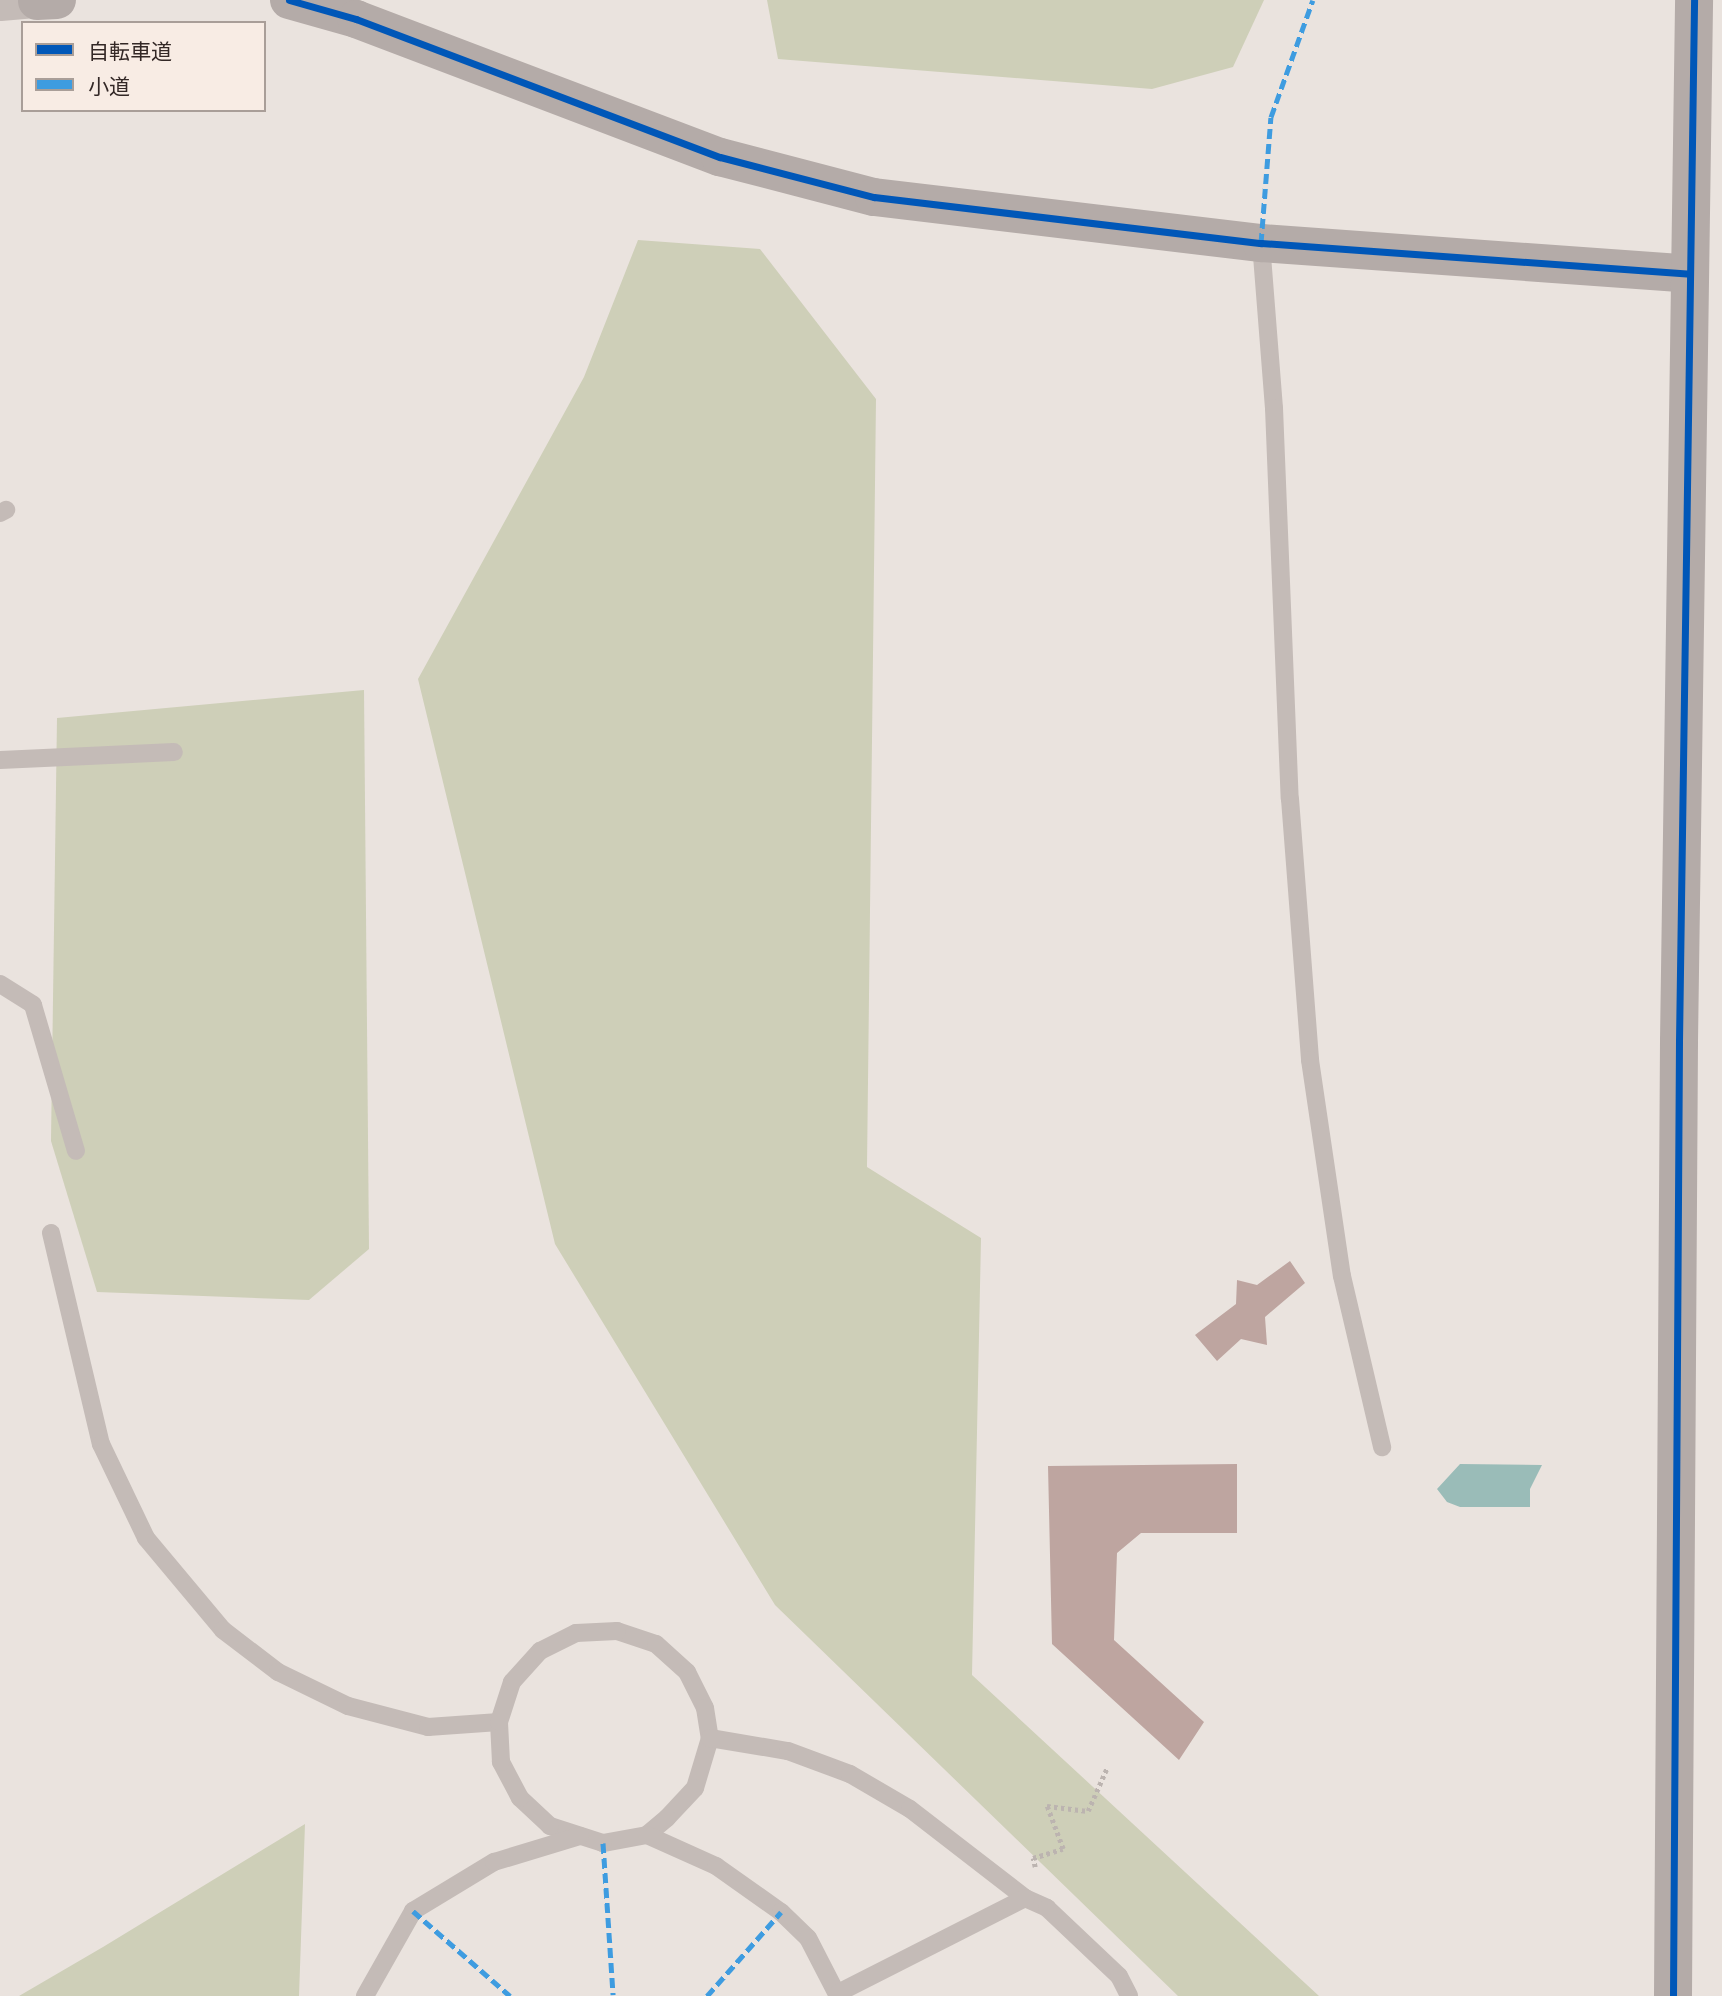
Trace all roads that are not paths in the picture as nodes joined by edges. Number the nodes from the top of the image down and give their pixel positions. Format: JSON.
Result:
{"nodes":[{"id":1,"x":44,"y":0,"type":"edge"},
{"id":2,"x":289,"y":0,"type":"edge"},
{"id":3,"x":1694,"y":0,"type":"edge"},
{"id":4,"x":0,"y":3,"type":"edge"},
{"id":5,"x":1261,"y":243,"type":"junction"},
{"id":6,"x":1690,"y":274,"type":"junction"},
{"id":7,"x":174,"y":752,"type":"dead end"},
{"id":8,"x":0,"y":760,"type":"edge"},
{"id":9,"x":0,"y":984,"type":"edge"},
{"id":10,"x":76,"y":1151,"type":"dead end"},
{"id":11,"x":51,"y":1233,"type":"dead end"},
{"id":12,"x":1382,"y":1447,"type":"dead end"},
{"id":13,"x":499,"y":1722,"type":"junction"},
{"id":14,"x":710,"y":1738,"type":"junction"},
{"id":15,"x":647,"y":1835,"type":"junction"},
{"id":16,"x":580,"y":1836,"type":"junction"},
{"id":17,"x":1025,"y":1898,"type":"junction"},
{"id":18,"x":838,"y":1994,"type":"edge"},
{"id":19,"x":365,"y":1996,"type":"edge"},
{"id":20,"x":1129,"y":1996,"type":"edge"},
{"id":21,"x":1673,"y":1996,"type":"edge"}],
"edges":[{"from":1,"to":4,"type":"street"},
{"from":2,"to":5,"type":"street"},
{"from":3,"to":6,"type":"street"},
{"from":5,"to":6,"type":"street"},
{"from":5,"to":12,"type":"lane"},
{"from":6,"to":21,"type":"street"},
{"from":7,"to":8,"type":"lane"},
{"from":9,"to":10,"type":"lane"},
{"from":11,"to":13,"type":"lane"},
{"from":13,"to":14,"type":"lane"},
{"from":13,"to":16,"type":"lane"},
{"from":14,"to":15,"type":"lane"},
{"from":14,"to":17,"type":"lane"},
{"from":15,"to":16,"type":"lane"},
{"from":15,"to":18,"type":"lane"},
{"from":16,"to":19,"type":"lane"},
{"from":17,"to":18,"type":"lane"},
{"from":17,"to":20,"type":"lane"}]}
